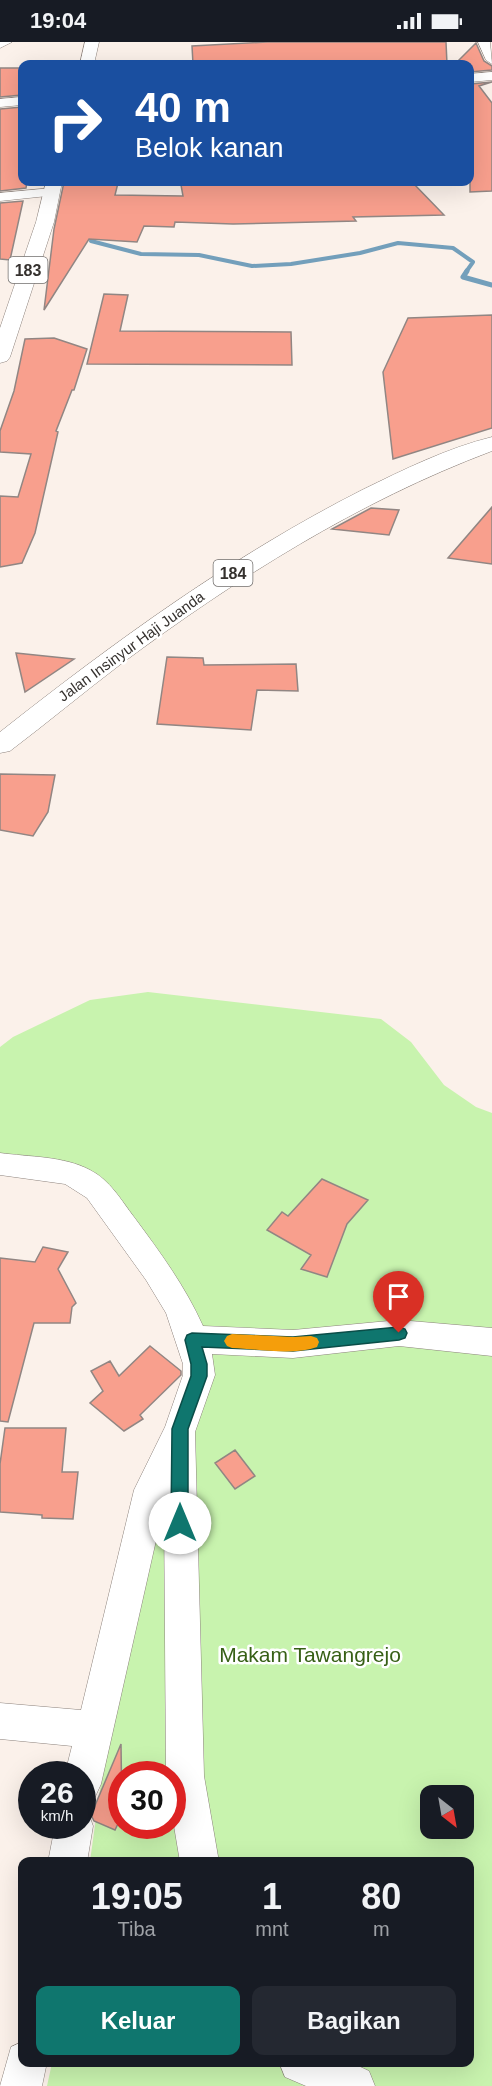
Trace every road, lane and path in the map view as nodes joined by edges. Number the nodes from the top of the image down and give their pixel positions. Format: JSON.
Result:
{"nodes":[{"id":1,"x":6,"y":42,"type":"edge"},
{"id":2,"x":92,"y":42,"type":"edge"},
{"id":3,"x":484,"y":42,"type":"edge"},
{"id":4,"x":0,"y":44,"type":"edge"},
{"id":5,"x":88,"y":60,"type":"edge"},
{"id":6,"x":492,"y":60,"type":"edge"},
{"id":7,"x":492,"y":76,"type":"edge"},
{"id":8,"x":474,"y":78,"type":"edge"},
{"id":9,"x":18,"y":101,"type":"edge"},
{"id":10,"x":0,"y":103,"type":"edge"},
{"id":11,"x":53,"y":187,"type":"edge"},
{"id":12,"x":0,"y":196,"type":"edge"},
{"id":13,"x":0,"y":357,"type":"edge"},
{"id":14,"x":492,"y":443,"type":"edge"},
{"id":15,"x":0,"y":745,"type":"edge"},
{"id":16,"x":0,"y":1164,"type":"edge"},
{"id":17,"x":192,"y":1340,"type":"junction"},
{"id":18,"x":492,"y":1342,"type":"edge"},
{"id":19,"x":180,"y":1429,"type":"junction"},
{"id":20,"x":0,"y":1721,"type":"edge"},
{"id":21,"x":94,"y":1730,"type":"junction"},
{"id":22,"x":87,"y":1761,"type":"edge"},
{"id":23,"x":71,"y":1839,"type":"edge"},
{"id":24,"x":68,"y":1857,"type":"edge"},
{"id":25,"x":199,"y":1857,"type":"edge"},
{"id":26,"x":25,"y":2067,"type":"edge"},
{"id":27,"x":311,"y":2067,"type":"edge"},
{"id":28,"x":21,"y":2086,"type":"edge"},
{"id":29,"x":354,"y":2086,"type":"edge"}],
"edges":[{"from":1,"to":4,"type":"street"},
{"from":2,"to":5,"type":"main road"},
{"from":3,"to":6,"type":"street"},
{"from":7,"to":8,"type":"main road"},
{"from":9,"to":10,"type":"street"},
{"from":11,"to":12,"type":"street"},
{"from":11,"to":13,"type":"main road","number":"183"},
{"from":14,"to":15,"type":"main road","name":"Jalan Insinyur Haji Juanda","number":"184"},
{"from":16,"to":17,"type":"street"},
{"from":17,"to":18,"type":"street"},
{"from":17,"to":19,"type":"street"},
{"from":19,"to":21,"type":"street"},
{"from":19,"to":25,"type":"street"},
{"from":20,"to":21,"type":"street"},
{"from":21,"to":22,"type":"street"},
{"from":23,"to":24,"type":"street"},
{"from":26,"to":28,"type":"street"},
{"from":27,"to":29,"type":"street"}]}
